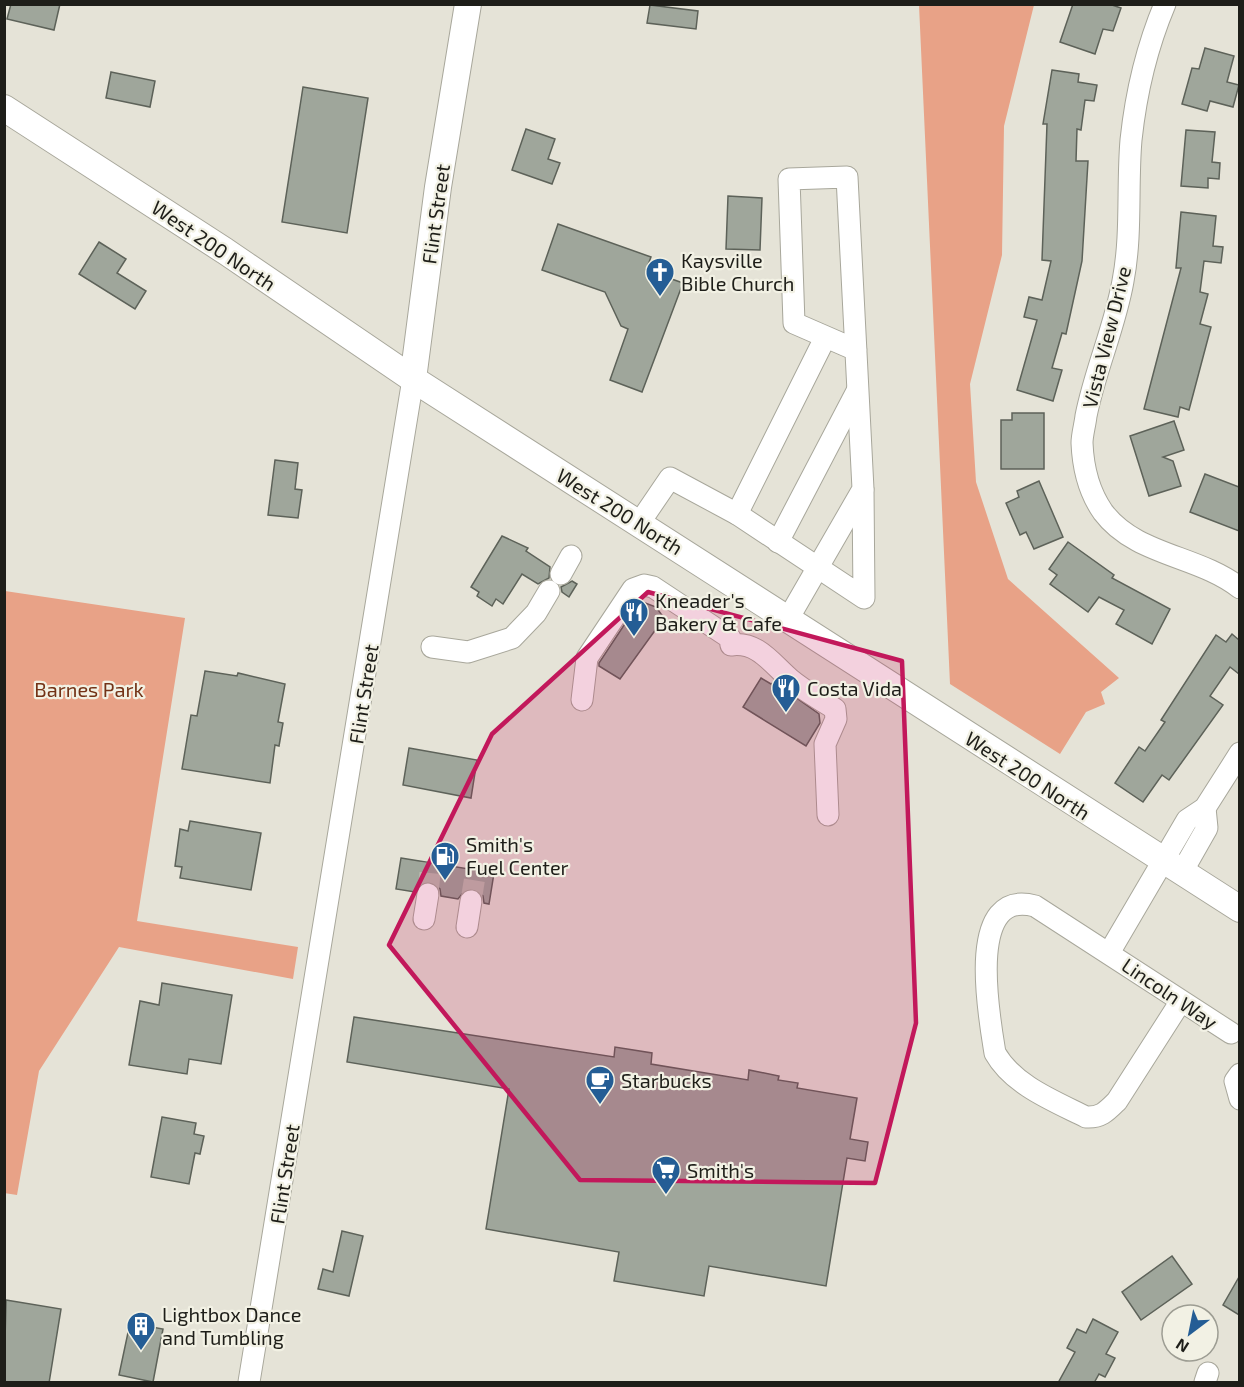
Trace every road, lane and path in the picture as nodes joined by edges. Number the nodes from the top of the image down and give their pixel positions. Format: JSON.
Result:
{"nodes":[{"id":1,"x":468,"y":4,"type":"edge"},
{"id":2,"x":1165,"y":4,"type":"edge"},
{"id":3,"x":4,"y":108,"type":"edge"},
{"id":4,"x":825,"y":338,"type":"junction"},
{"id":5,"x":856,"y":350,"type":"junction"},
{"id":6,"x":413,"y":379,"type":"junction"},
{"id":7,"x":858,"y":390,"type":"junction"},
{"id":8,"x":863,"y":489,"type":"junction"},
{"id":9,"x":737,"y":514,"type":"junction"},
{"id":10,"x":640,"y":522,"type":"junction"},
{"id":11,"x":778,"y":542,"type":"junction"},
{"id":12,"x":818,"y":568,"type":"junction"},
{"id":13,"x":560,"y":574,"type":"dead end"},
{"id":14,"x":1239,"y":588,"type":"edge"},
{"id":15,"x":788,"y":619,"type":"junction"},
{"id":16,"x":432,"y":647,"type":"dead end"},
{"id":17,"x":582,"y":700,"type":"dead end"},
{"id":18,"x":1239,"y":753,"type":"edge"},
{"id":19,"x":828,"y":815,"type":"dead end"},
{"id":20,"x":1172,"y":866,"type":"junction"},
{"id":21,"x":428,"y":894,"type":"tunnel mouth"},
{"id":22,"x":471,"y":901,"type":"tunnel mouth"},
{"id":23,"x":1239,"y":909,"type":"edge"},
{"id":24,"x":424,"y":919,"type":"dead end"},
{"id":25,"x":467,"y":927,"type":"dead end"},
{"id":26,"x":1109,"y":953,"type":"junction"},
{"id":27,"x":1181,"y":1001,"type":"junction"},
{"id":28,"x":1231,"y":1033,"type":"dead end"},
{"id":29,"x":1239,"y":1074,"type":"edge"},
{"id":30,"x":1239,"y":1099,"type":"edge"},
{"id":31,"x":249,"y":1383,"type":"edge"}],
"edges":[{"from":1,"to":6,"type":"main road","name":"Flint Street"},
{"from":2,"to":14,"type":"street","name":"Vista View Drive"},
{"from":3,"to":6,"type":"main road","name":"West 200 North"},
{"from":4,"to":5,"type":"street"},
{"from":4,"to":5,"type":"street"},
{"from":4,"to":9,"type":"street"},
{"from":5,"to":7,"type":"street"},
{"from":6,"to":10,"type":"main road","name":"West 200 North"},
{"from":6,"to":31,"type":"street","name":"Flint Street"},
{"from":7,"to":8,"type":"street"},
{"from":7,"to":11,"type":"street"},
{"from":8,"to":12,"type":"street"},
{"from":8,"to":12,"type":"street"},
{"from":9,"to":10,"type":"street"},
{"from":9,"to":11,"type":"street"},
{"from":10,"to":15,"type":"main road","name":"West 200 North"},
{"from":11,"to":12,"type":"street"},
{"from":12,"to":15,"type":"street"},
{"from":13,"to":16,"type":"street"},
{"from":15,"to":20,"type":"main road","name":"West 200 North"},
{"from":17,"to":19,"type":"street"},
{"from":18,"to":20,"type":"street","name":"Lincoln Way"},
{"from":20,"to":23,"type":"main road","name":"West 200 North"},
{"from":20,"to":26,"type":"street","name":"Lincoln Way"},
{"from":21,"to":24,"type":"street"},
{"from":22,"to":25,"type":"street"},
{"from":26,"to":27,"type":"street","name":"Lincoln Way"},
{"from":26,"to":27,"type":"street","name":"Lincoln Way"},
{"from":27,"to":28,"type":"street","name":"Lincoln Way"},
{"from":29,"to":30,"type":"street"}]}
